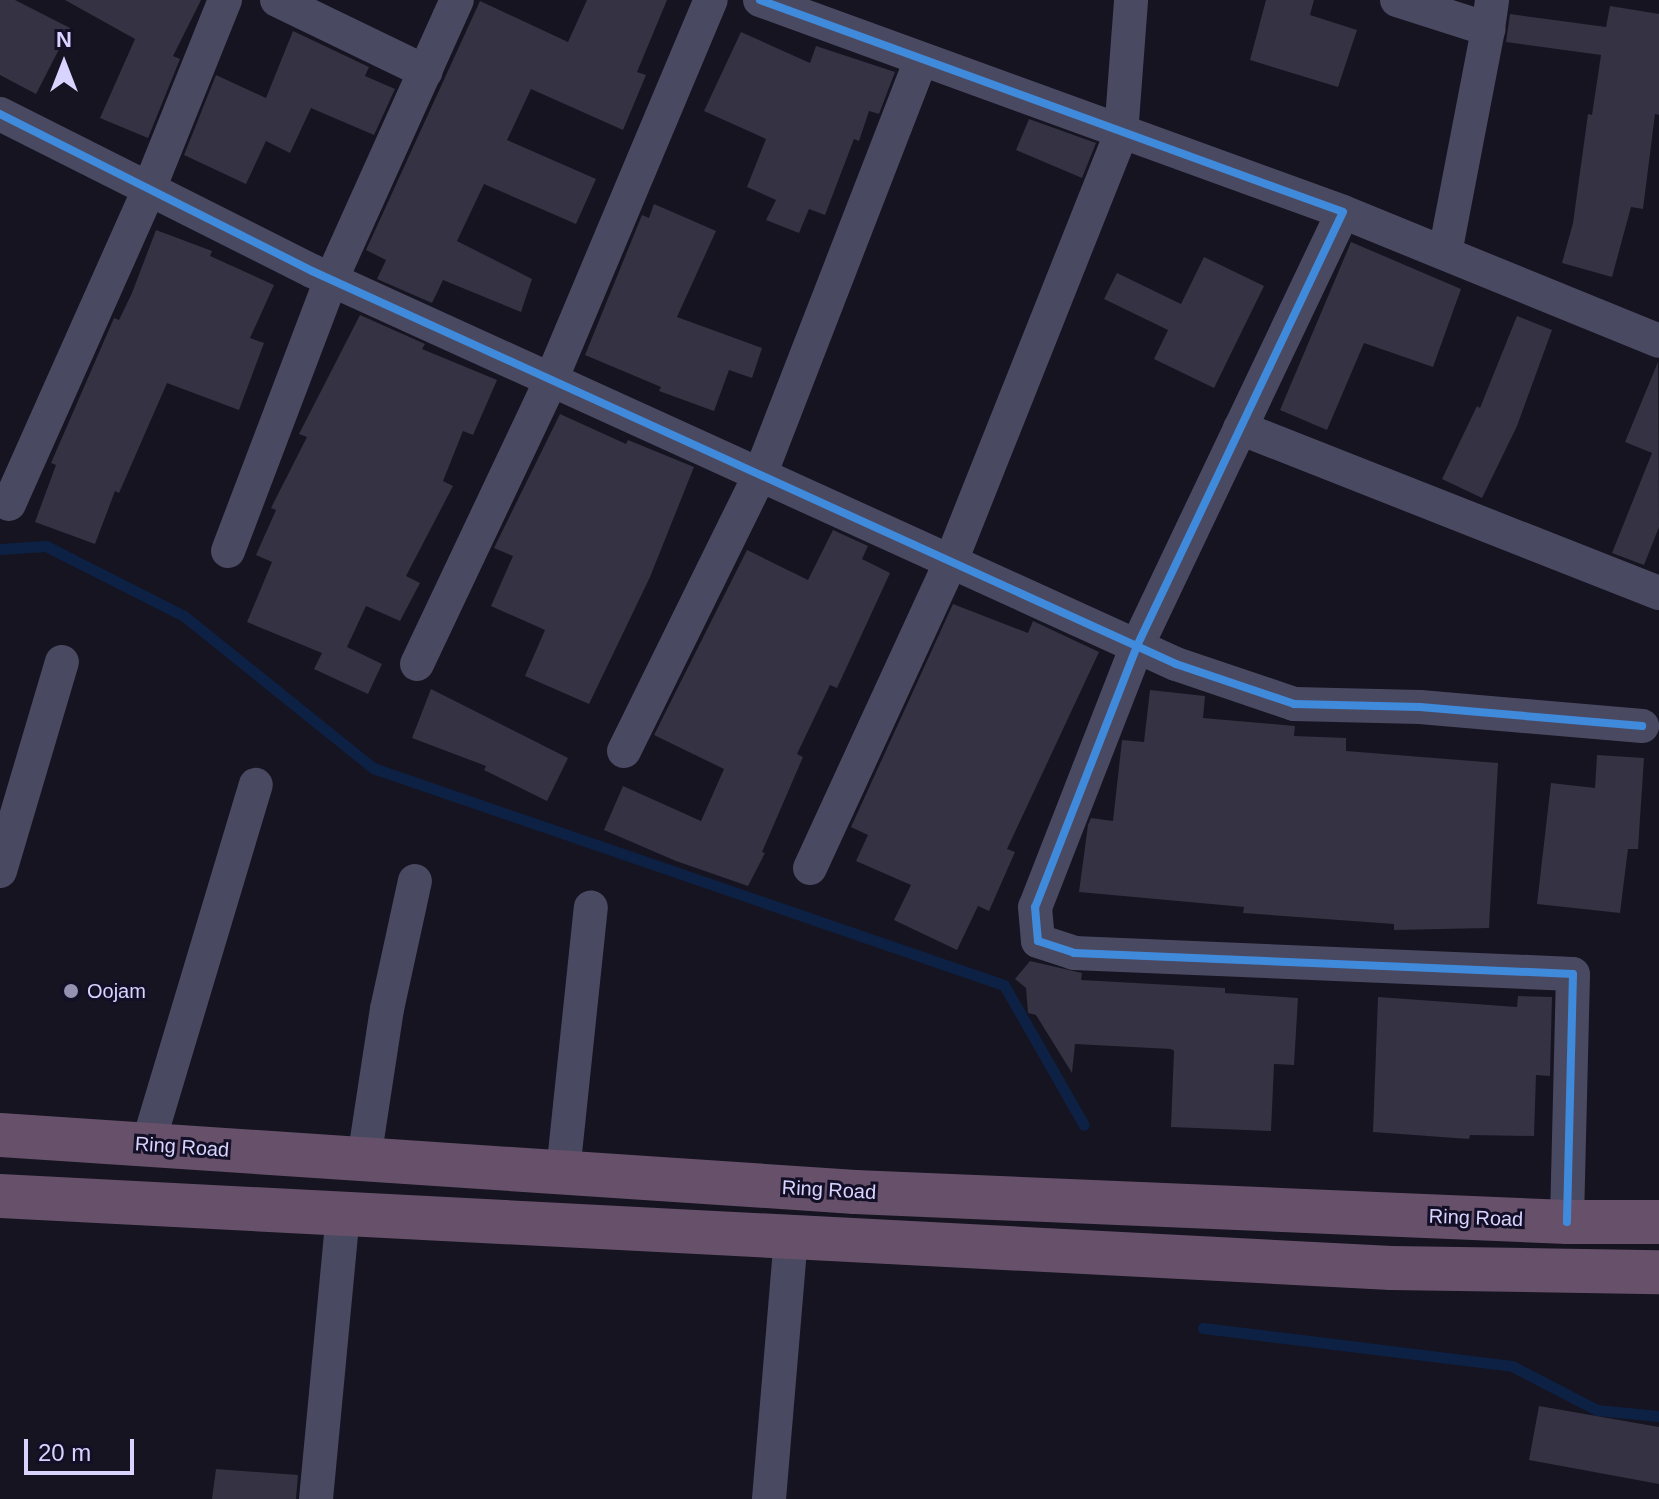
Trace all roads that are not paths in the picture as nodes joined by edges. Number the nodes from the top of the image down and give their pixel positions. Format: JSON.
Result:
{"nodes":[{"id":1,"x":225,"y":0,"type":"edge"},
{"id":2,"x":277,"y":0,"type":"edge"},
{"id":3,"x":457,"y":0,"type":"edge"},
{"id":4,"x":711,"y":0,"type":"edge"},
{"id":5,"x":760,"y":0,"type":"edge"},
{"id":6,"x":1131,"y":0,"type":"edge"},
{"id":7,"x":1397,"y":0,"type":"edge"},
{"id":8,"x":1490,"y":14,"type":"edge"},
{"id":9,"x":921,"y":60,"type":"junction"},
{"id":10,"x":426,"y":72,"type":"junction"},
{"id":11,"x":1,"y":117,"type":"edge"},
{"id":12,"x":1121,"y":134,"type":"junction"},
{"id":13,"x":149,"y":189,"type":"junction"},
{"id":14,"x":1343,"y":212,"type":"junction"},
{"id":15,"x":1445,"y":253,"type":"junction"},
{"id":16,"x":331,"y":280,"type":"junction"},
{"id":17,"x":1659,"y":341,"type":"edge"},
{"id":18,"x":551,"y":380,"type":"junction"},
{"id":19,"x":1240,"y":428,"type":"junction"},
{"id":20,"x":760,"y":475,"type":"junction"},
{"id":21,"x":9,"y":504,"type":"dead end"},
{"id":22,"x":228,"y":551,"type":"dead end"},
{"id":23,"x":951,"y":561,"type":"junction"},
{"id":24,"x":1659,"y":593,"type":"edge"},
{"id":25,"x":1137,"y":646,"type":"junction"},
{"id":26,"x":62,"y":662,"type":"dead end"},
{"id":27,"x":417,"y":664,"type":"dead end"},
{"id":28,"x":1642,"y":726,"type":"dead end"},
{"id":29,"x":624,"y":751,"type":"dead end"},
{"id":30,"x":256,"y":785,"type":"dead end"},
{"id":31,"x":810,"y":868,"type":"dead end"},
{"id":32,"x":0,"y":871,"type":"edge"},
{"id":33,"x":415,"y":881,"type":"dead end"},
{"id":34,"x":591,"y":907,"type":"dead end"},
{"id":35,"x":0,"y":1135,"type":"edge"},
{"id":36,"x":148,"y":1144,"type":"junction"},
{"id":37,"x":364,"y":1159,"type":"junction"},
{"id":38,"x":563,"y":1172,"type":"junction"},
{"id":39,"x":719,"y":1183,"type":"junction"},
{"id":40,"x":0,"y":1196,"type":"edge"},
{"id":41,"x":343,"y":1214,"type":"junction"},
{"id":42,"x":1567,"y":1222,"type":"junction"},
{"id":43,"x":1659,"y":1222,"type":"edge"},
{"id":44,"x":714,"y":1233,"type":"junction"},
{"id":45,"x":791,"y":1238,"type":"junction"},
{"id":46,"x":1659,"y":1272,"type":"edge"},
{"id":47,"x":316,"y":1499,"type":"edge"},
{"id":48,"x":769,"y":1499,"type":"edge"}],
"edges":[{"from":1,"to":13,"type":"street"},
{"from":2,"to":10,"type":"street"},
{"from":3,"to":10,"type":"street"},
{"from":4,"to":18,"type":"street"},
{"from":5,"to":9,"type":"street"},
{"from":6,"to":12,"type":"street"},
{"from":7,"to":8,"type":"street"},
{"from":8,"to":15,"type":"street"},
{"from":9,"to":12,"type":"street"},
{"from":9,"to":20,"type":"street"},
{"from":10,"to":16,"type":"street"},
{"from":11,"to":13,"type":"street"},
{"from":12,"to":14,"type":"street"},
{"from":12,"to":23,"type":"street"},
{"from":13,"to":16,"type":"street"},
{"from":13,"to":21,"type":"street"},
{"from":14,"to":15,"type":"street"},
{"from":14,"to":19,"type":"street"},
{"from":15,"to":17,"type":"street"},
{"from":16,"to":18,"type":"street"},
{"from":16,"to":22,"type":"street"},
{"from":18,"to":20,"type":"street"},
{"from":18,"to":27,"type":"street"},
{"from":19,"to":24,"type":"street"},
{"from":19,"to":25,"type":"street"},
{"from":20,"to":23,"type":"street"},
{"from":20,"to":29,"type":"street"},
{"from":23,"to":25,"type":"street"},
{"from":23,"to":31,"type":"street"},
{"from":25,"to":28,"type":"street"},
{"from":25,"to":42,"type":"street"},
{"from":26,"to":32,"type":"street"},
{"from":30,"to":36,"type":"street"},
{"from":33,"to":37,"type":"street"},
{"from":34,"to":38,"type":"street"},
{"from":35,"to":36,"type":"highway","name":"Ring Road"},
{"from":36,"to":37,"type":"highway","name":"Ring Road"},
{"from":37,"to":38,"type":"highway","name":"Ring Road"},
{"from":38,"to":39,"type":"highway","name":"Ring Road"},
{"from":39,"to":42,"type":"highway","name":"Ring Road"},
{"from":39,"to":44,"type":"highway"},
{"from":40,"to":41,"type":"highway"},
{"from":41,"to":44,"type":"highway"},
{"from":41,"to":47,"type":"street"},
{"from":42,"to":43,"type":"highway","name":"Ring Road"},
{"from":44,"to":45,"type":"highway"},
{"from":45,"to":46,"type":"highway"},
{"from":45,"to":48,"type":"street"}]}
